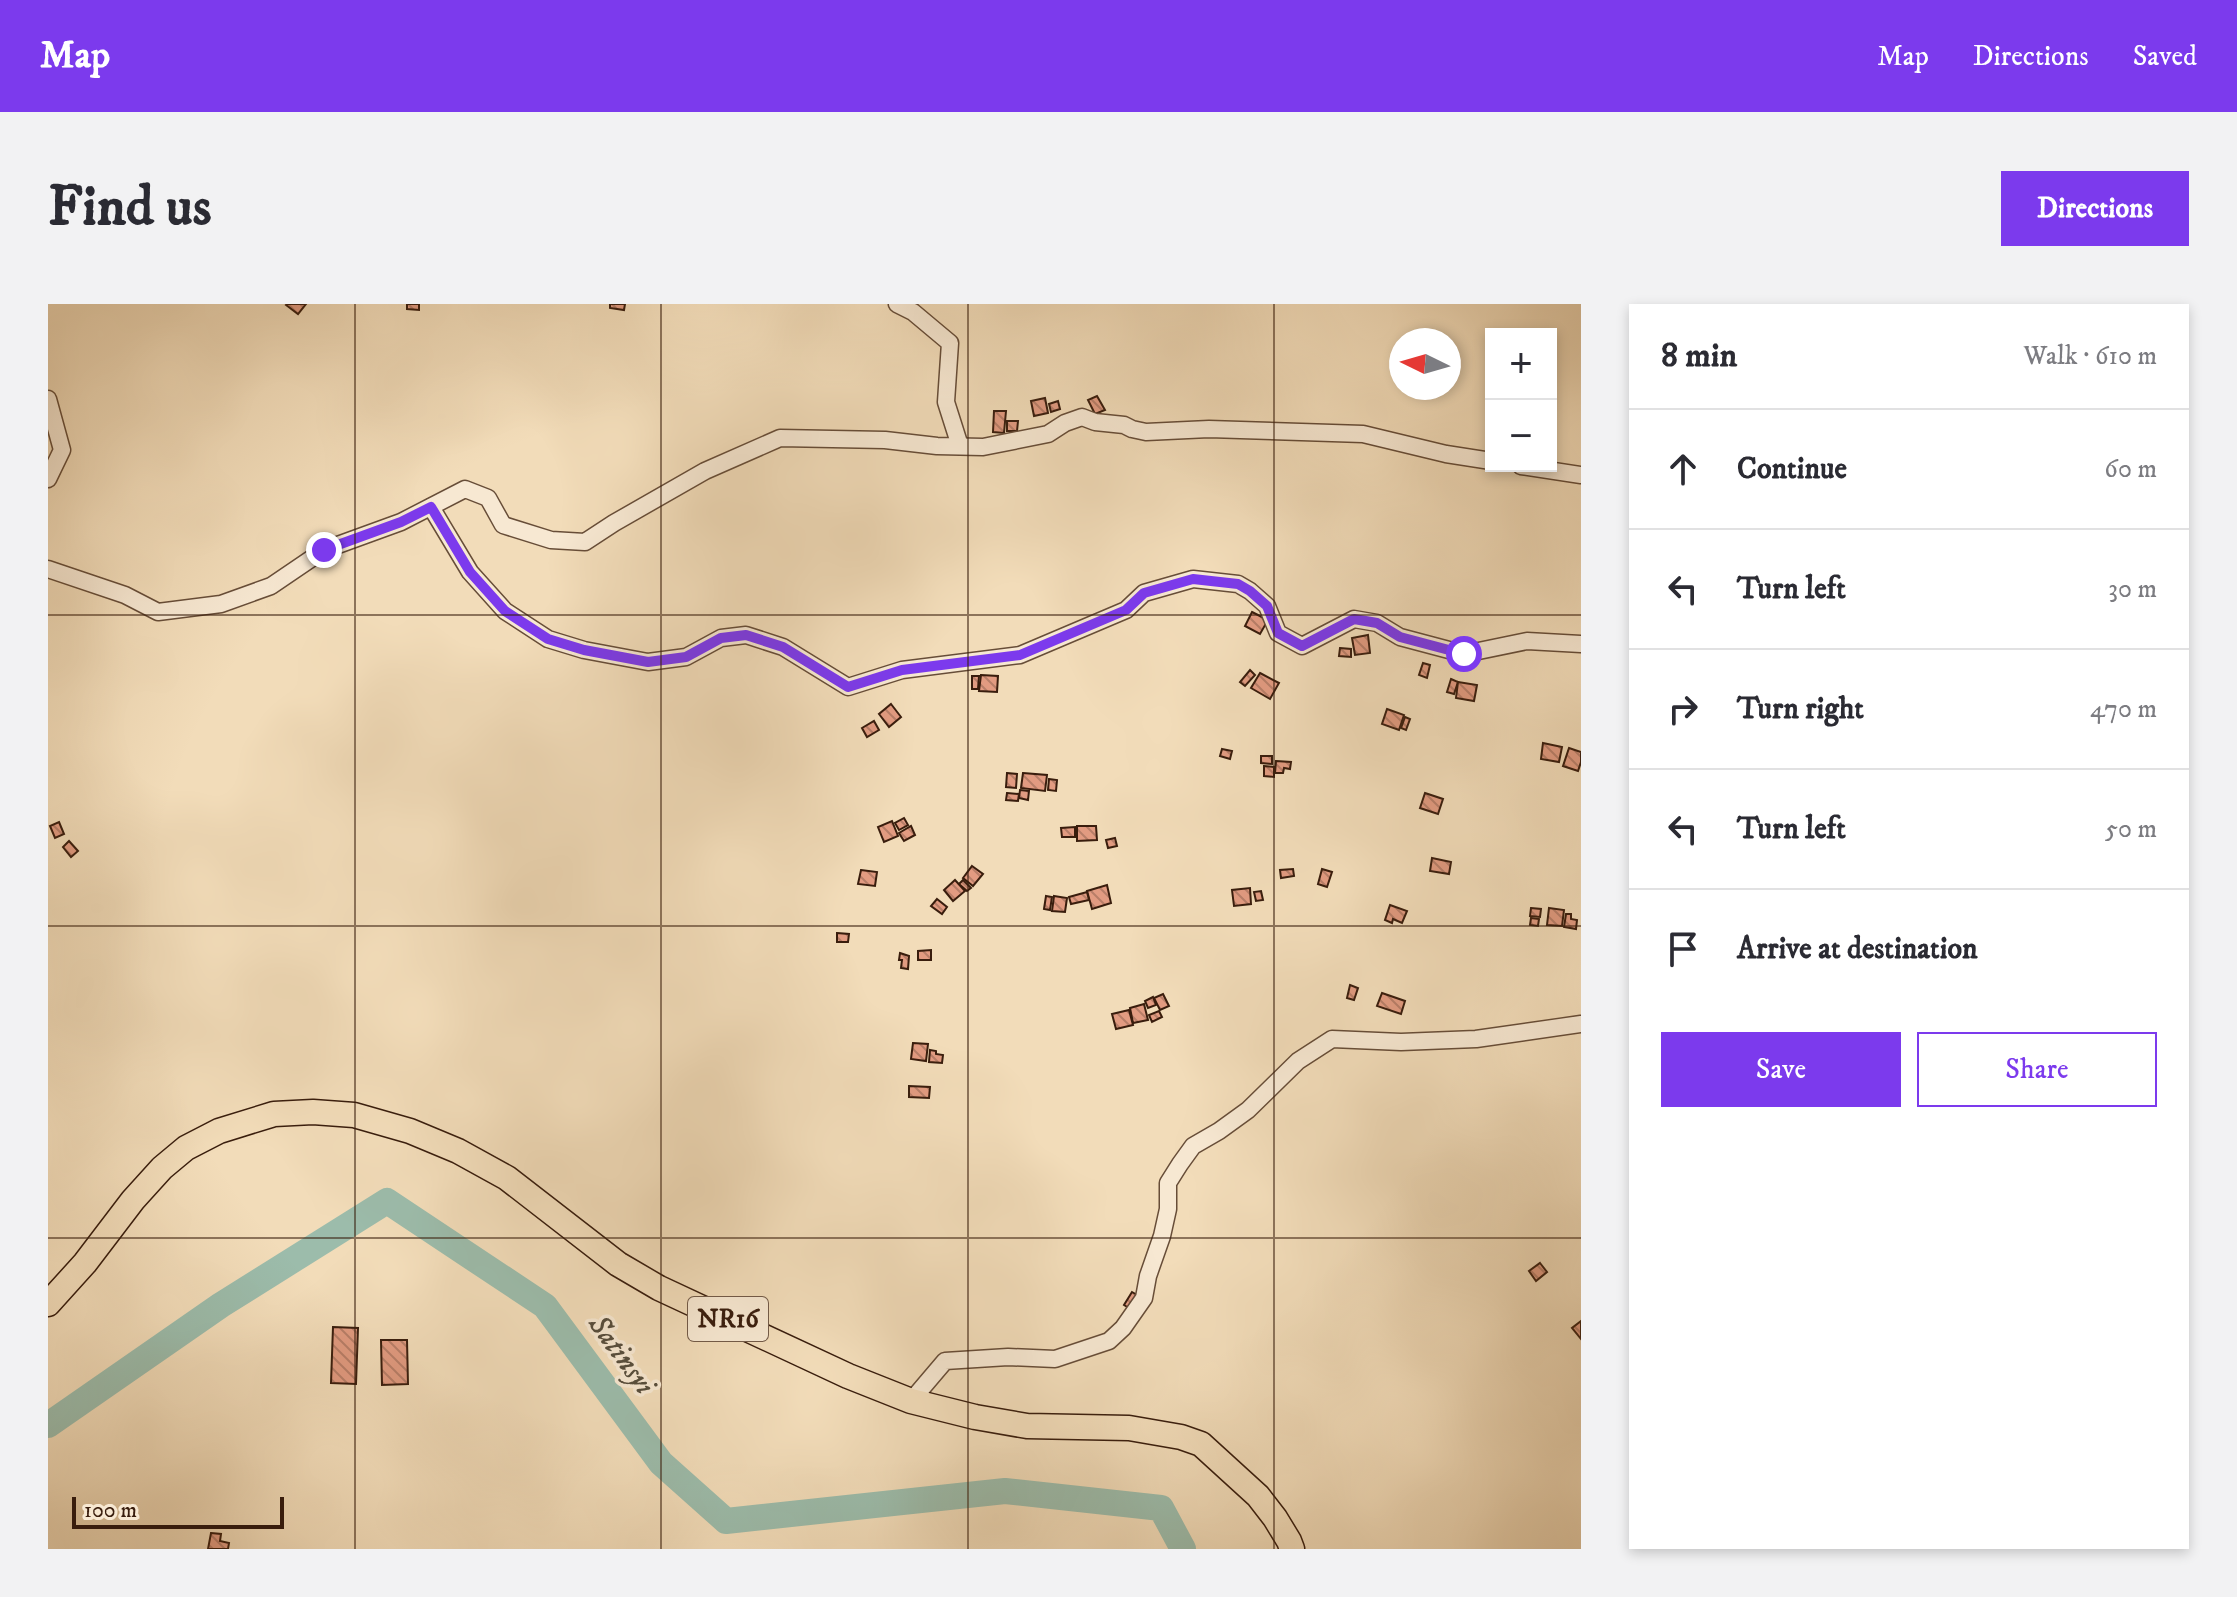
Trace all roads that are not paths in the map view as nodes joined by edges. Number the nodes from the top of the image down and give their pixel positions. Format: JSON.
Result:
{"nodes":[{"id":1,"x":897,"y":304,"type":"edge"},
{"id":2,"x":48,"y":399,"type":"edge"},
{"id":3,"x":960,"y":446,"type":"junction"},
{"id":4,"x":1485,"y":460,"type":"edge"},
{"id":5,"x":1557,"y":471,"type":"edge"},
{"id":6,"x":1581,"y":475,"type":"edge"},
{"id":7,"x":48,"y":479,"type":"edge"},
{"id":8,"x":431,"y":507,"type":"junction"},
{"id":9,"x":48,"y":569,"type":"edge"},
{"id":10,"x":1581,"y":644,"type":"edge"},
{"id":11,"x":1581,"y":1024,"type":"edge"},
{"id":12,"x":48,"y":1304,"type":"edge"},
{"id":13,"x":911,"y":1401,"type":"junction"},
{"id":14,"x":1292,"y":1549,"type":"edge"}],
"edges":[{"from":1,"to":3,"type":"street"},
{"from":2,"to":7,"type":"street"},
{"from":3,"to":4,"type":"street"},
{"from":3,"to":8,"type":"street"},
{"from":5,"to":6,"type":"street"},
{"from":8,"to":9,"type":"street"},
{"from":8,"to":10,"type":"street"},
{"from":11,"to":13,"type":"street"},
{"from":12,"to":13,"type":"main road","number":"NR16"},
{"from":13,"to":14,"type":"main road","number":"NR16"}]}
